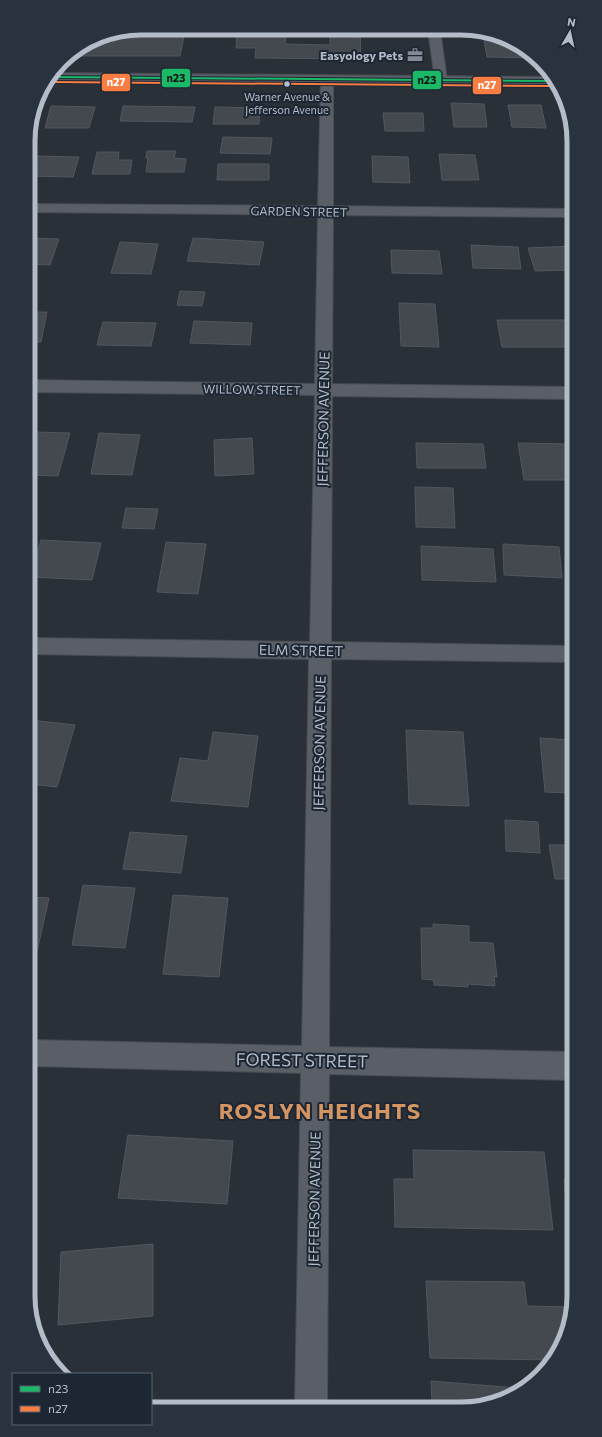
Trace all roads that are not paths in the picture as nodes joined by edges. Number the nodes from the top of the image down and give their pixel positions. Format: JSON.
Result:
{"nodes":[{"id":1,"x":435,"y":35,"type":"edge"},
{"id":2,"x":57,"y":77,"type":"edge"},
{"id":3,"x":327,"y":79,"type":"junction"},
{"id":4,"x":441,"y":80,"type":"junction"},
{"id":5,"x":548,"y":81,"type":"edge"},
{"id":6,"x":35,"y":208,"type":"edge"},
{"id":7,"x":325,"y":211,"type":"junction"},
{"id":8,"x":567,"y":213,"type":"edge"},
{"id":9,"x":35,"y":386,"type":"edge"},
{"id":10,"x":323,"y":390,"type":"junction"},
{"id":11,"x":567,"y":393,"type":"edge"},
{"id":12,"x":35,"y":646,"type":"edge"},
{"id":13,"x":320,"y":651,"type":"junction"},
{"id":14,"x":567,"y":654,"type":"edge"},
{"id":15,"x":35,"y":1053,"type":"edge"},
{"id":16,"x":316,"y":1060,"type":"junction"},
{"id":17,"x":567,"y":1066,"type":"edge"},
{"id":18,"x":312,"y":1402,"type":"edge"}],
"edges":[{"from":1,"to":4,"type":"street"},
{"from":2,"to":3,"type":"street"},
{"from":3,"to":4,"type":"street"},
{"from":3,"to":7,"type":"street","name":"JEFFERSON AVENUE"},
{"from":4,"to":5,"type":"street"},
{"from":6,"to":7,"type":"street","name":"GARDEN STREET"},
{"from":7,"to":8,"type":"street","name":"GARDEN STREET"},
{"from":7,"to":10,"type":"street","name":"JEFFERSON AVENUE"},
{"from":9,"to":10,"type":"street","name":"WILLOW STREET"},
{"from":10,"to":11,"type":"street","name":"WILLOW STREET"},
{"from":10,"to":13,"type":"street","name":"JEFFERSON AVENUE"},
{"from":12,"to":13,"type":"street","name":"ELM STREET"},
{"from":13,"to":14,"type":"street","name":"ELM STREET"},
{"from":13,"to":16,"type":"street","name":"JEFFERSON AVENUE"},
{"from":15,"to":16,"type":"street","name":"FOREST STREET"},
{"from":16,"to":17,"type":"street","name":"FOREST STREET"},
{"from":16,"to":18,"type":"street","name":"JEFFERSON AVENUE"}]}
